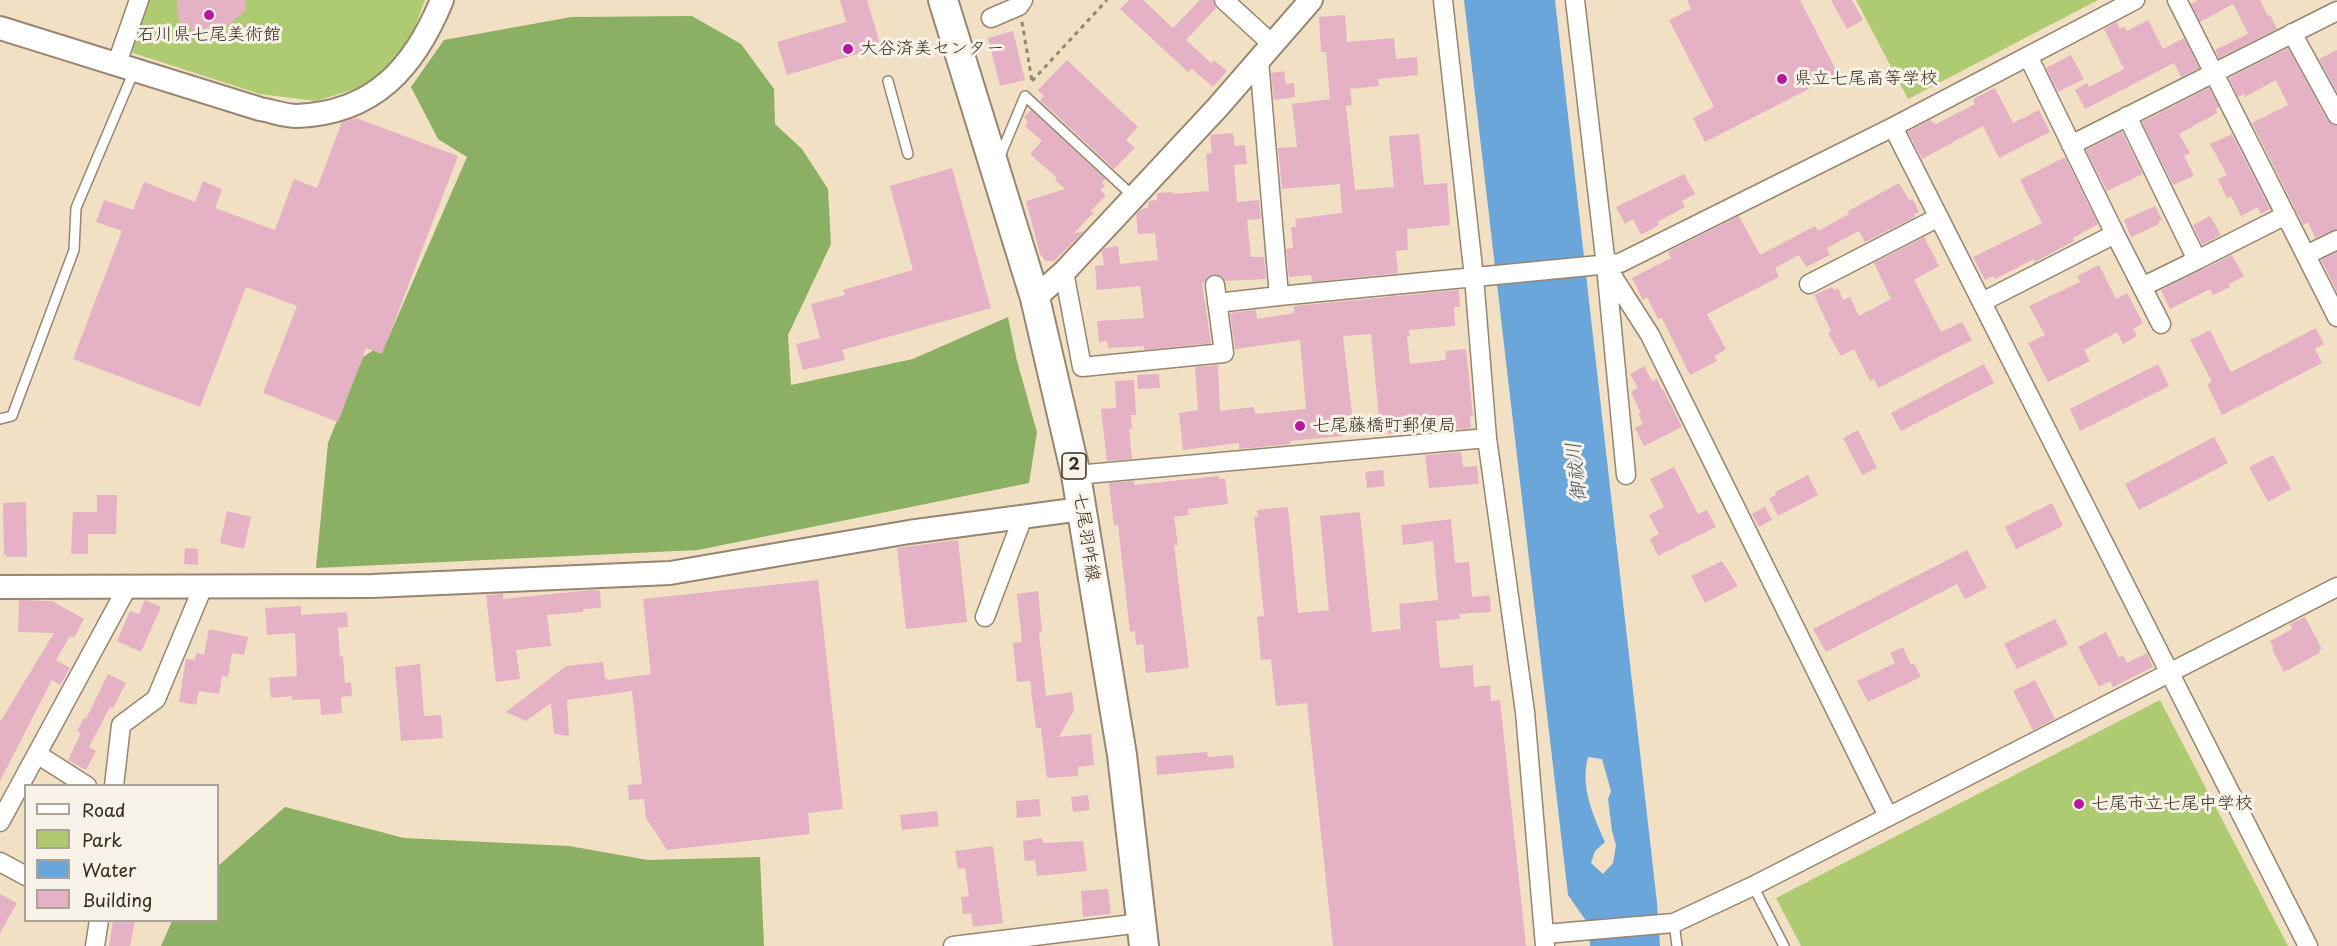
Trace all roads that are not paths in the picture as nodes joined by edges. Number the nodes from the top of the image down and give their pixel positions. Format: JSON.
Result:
{"nodes":[{"id":1,"x":139,"y":0,"type":"edge"},
{"id":2,"x":442,"y":0,"type":"edge"},
{"id":3,"x":943,"y":0,"type":"edge"},
{"id":4,"x":1224,"y":0,"type":"edge"},
{"id":5,"x":1311,"y":0,"type":"edge"},
{"id":6,"x":1443,"y":0,"type":"edge"},
{"id":7,"x":1575,"y":0,"type":"edge"},
{"id":8,"x":2135,"y":0,"type":"edge"},
{"id":9,"x":2177,"y":0,"type":"edge"},
{"id":10,"x":1021,"y":3,"type":"edge"},
{"id":11,"x":2337,"y":11,"type":"edge"},
{"id":12,"x":991,"y":18,"type":"dead end"},
{"id":13,"x":0,"y":28,"type":"edge"},
{"id":14,"x":2292,"y":33,"type":"junction"},
{"id":15,"x":1266,"y":52,"type":"junction"},
{"id":16,"x":2028,"y":56,"type":"junction"},
{"id":17,"x":126,"y":66,"type":"junction"},
{"id":18,"x":2214,"y":73,"type":"junction"},
{"id":19,"x":888,"y":81,"type":"dead end"},
{"id":20,"x":2337,"y":115,"type":"edge"},
{"id":21,"x":2127,"y":116,"type":"junction"},
{"id":22,"x":1893,"y":127,"type":"junction"},
{"id":23,"x":2071,"y":145,"type":"junction"},
{"id":24,"x":908,"y":154,"type":"dead end"},
{"id":25,"x":996,"y":165,"type":"junction"},
{"id":26,"x":1134,"y":197,"type":"junction"},
{"id":27,"x":2286,"y":215,"type":"junction"},
{"id":28,"x":1939,"y":217,"type":"junction"},
{"id":29,"x":2115,"y":234,"type":"junction"},
{"id":30,"x":2337,"y":240,"type":"edge"},
{"id":31,"x":2306,"y":255,"type":"junction"},
{"id":32,"x":2197,"y":260,"type":"junction"},
{"id":33,"x":1606,"y":266,"type":"junction"},
{"id":34,"x":1064,"y":272,"type":"junction"},
{"id":35,"x":1474,"y":277,"type":"junction"},
{"id":36,"x":1809,"y":284,"type":"dead end"},
{"id":37,"x":2142,"y":287,"type":"junction"},
{"id":38,"x":1279,"y":296,"type":"junction"},
{"id":39,"x":1035,"y":298,"type":"junction"},
{"id":40,"x":1982,"y":302,"type":"junction"},
{"id":41,"x":2337,"y":317,"type":"edge"},
{"id":42,"x":2161,"y":324,"type":"dead end"},
{"id":43,"x":0,"y":419,"type":"edge"},
{"id":44,"x":1487,"y":438,"type":"junction"},
{"id":45,"x":1076,"y":475,"type":"junction"},
{"id":46,"x":1626,"y":475,"type":"dead end"},
{"id":47,"x":1081,"y":508,"type":"junction"},
{"id":48,"x":1023,"y":517,"type":"junction"},
{"id":49,"x":128,"y":586,"type":"junction"},
{"id":50,"x":203,"y":586,"type":"junction"},
{"id":51,"x":0,"y":587,"type":"edge"},
{"id":52,"x":2337,"y":587,"type":"edge"},
{"id":53,"x":985,"y":617,"type":"dead end"},
{"id":54,"x":2170,"y":673,"type":"junction"},
{"id":55,"x":37,"y":754,"type":"junction"},
{"id":56,"x":84,"y":784,"type":"edge"},
{"id":57,"x":114,"y":784,"type":"edge"},
{"id":58,"x":1888,"y":816,"type":"junction"},
{"id":59,"x":0,"y":822,"type":"edge"},
{"id":60,"x":0,"y":862,"type":"edge"},
{"id":61,"x":24,"y":875,"type":"edge"},
{"id":62,"x":1753,"y":886,"type":"junction"},
{"id":63,"x":99,"y":922,"type":"edge"},
{"id":64,"x":1674,"y":924,"type":"junction"},
{"id":65,"x":1142,"y":934,"type":"edge"},
{"id":66,"x":1545,"y":940,"type":"edge"},
{"id":67,"x":95,"y":946,"type":"edge"},
{"id":68,"x":953,"y":946,"type":"edge"},
{"id":69,"x":1677,"y":946,"type":"edge"},
{"id":70,"x":1784,"y":946,"type":"edge"},
{"id":71,"x":2308,"y":946,"type":"edge"}],
"edges":[{"from":1,"to":17,"type":"street"},
{"from":2,"to":17,"type":"street"},
{"from":3,"to":25,"type":"main road","name":"七尾羽咋線","number":"2"},
{"from":4,"to":15,"type":"street"},
{"from":5,"to":15,"type":"street"},
{"from":6,"to":35,"type":"street"},
{"from":7,"to":33,"type":"street"},
{"from":8,"to":16,"type":"street"},
{"from":9,"to":18,"type":"street"},
{"from":10,"to":12,"type":"street"},
{"from":11,"to":14,"type":"street"},
{"from":13,"to":17,"type":"street"},
{"from":14,"to":18,"type":"street"},
{"from":14,"to":20,"type":"street"},
{"from":15,"to":26,"type":"street"},
{"from":15,"to":38,"type":"street"},
{"from":16,"to":22,"type":"street"},
{"from":16,"to":23,"type":"street"},
{"from":17,"to":43,"type":"lane"},
{"from":18,"to":21,"type":"street"},
{"from":18,"to":27,"type":"street"},
{"from":19,"to":24,"type":"lane"},
{"from":21,"to":23,"type":"street"},
{"from":21,"to":32,"type":"street"},
{"from":22,"to":28,"type":"street"},
{"from":22,"to":33,"type":"street"},
{"from":23,"to":29,"type":"street"},
{"from":25,"to":26,"type":"lane"},
{"from":25,"to":39,"type":"main road","name":"七尾羽咋線","number":"2"},
{"from":26,"to":34,"type":"street"},
{"from":27,"to":31,"type":"street"},
{"from":27,"to":32,"type":"street"},
{"from":28,"to":36,"type":"street"},
{"from":28,"to":40,"type":"street"},
{"from":29,"to":37,"type":"street"},
{"from":29,"to":40,"type":"street"},
{"from":30,"to":31,"type":"street"},
{"from":31,"to":41,"type":"street"},
{"from":32,"to":37,"type":"street"},
{"from":33,"to":35,"type":"street"},
{"from":33,"to":46,"type":"street"},
{"from":33,"to":58,"type":"street"},
{"from":34,"to":38,"type":"street"},
{"from":34,"to":39,"type":"street"},
{"from":35,"to":38,"type":"street"},
{"from":35,"to":44,"type":"street"},
{"from":37,"to":42,"type":"street"},
{"from":39,"to":45,"type":"main road","name":"七尾羽咋線","number":"2"},
{"from":40,"to":54,"type":"street"},
{"from":44,"to":45,"type":"street"},
{"from":44,"to":66,"type":"street"},
{"from":45,"to":47,"type":"main road","name":"七尾羽咋線","number":"2"},
{"from":47,"to":48,"type":"street"},
{"from":47,"to":65,"type":"main road","name":"七尾羽咋線","number":"2"},
{"from":48,"to":50,"type":"street"},
{"from":48,"to":53,"type":"street"},
{"from":49,"to":50,"type":"street"},
{"from":49,"to":51,"type":"street"},
{"from":49,"to":55,"type":"street"},
{"from":50,"to":57,"type":"street"},
{"from":52,"to":54,"type":"street"},
{"from":54,"to":58,"type":"street"},
{"from":54,"to":71,"type":"street"},
{"from":55,"to":56,"type":"street"},
{"from":55,"to":59,"type":"street"},
{"from":58,"to":62,"type":"street"},
{"from":60,"to":61,"type":"street"},
{"from":62,"to":64,"type":"street"},
{"from":62,"to":70,"type":"lane"},
{"from":63,"to":67,"type":"street"},
{"from":64,"to":66,"type":"street"},
{"from":64,"to":69,"type":"lane"},
{"from":65,"to":68,"type":"street"}]}
